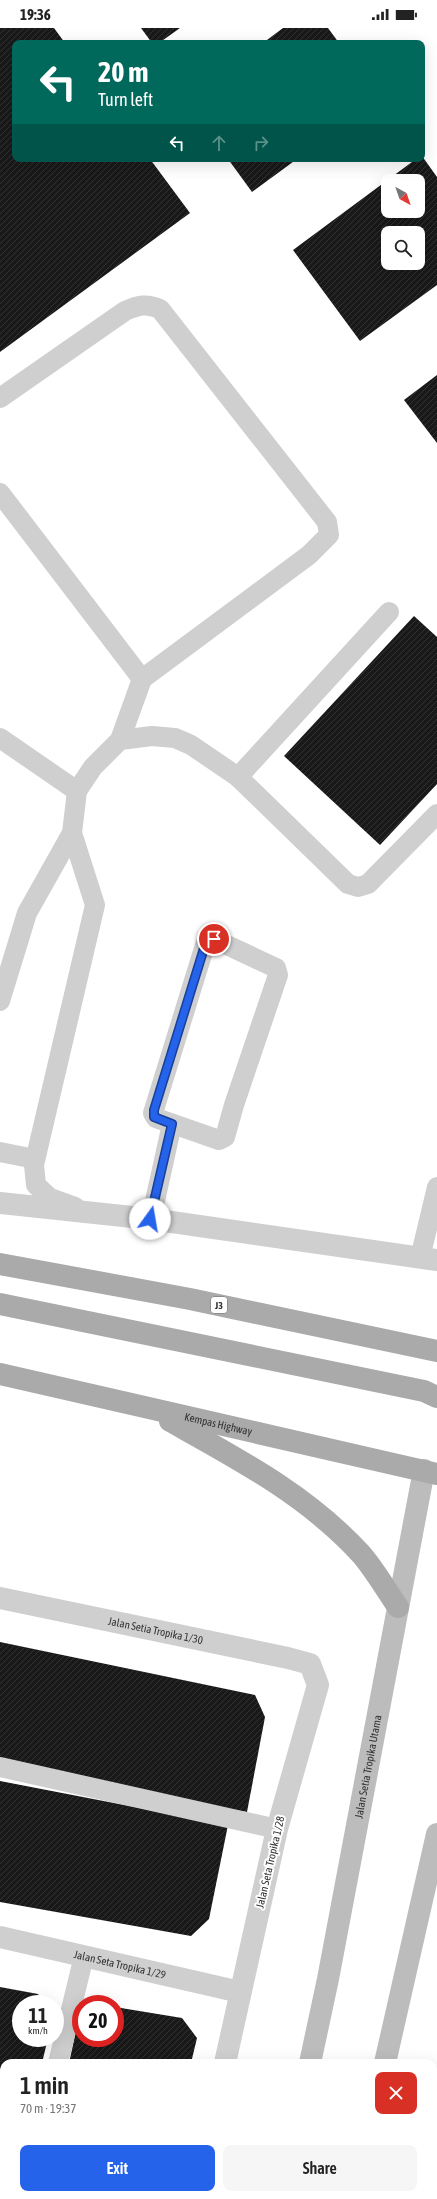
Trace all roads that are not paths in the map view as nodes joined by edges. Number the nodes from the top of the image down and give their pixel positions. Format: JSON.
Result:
{"nodes":[{"id":1,"x":0,"y":398,"type":"edge"},
{"id":2,"x":0,"y":493,"type":"edge"},
{"id":3,"x":389,"y":612,"type":"dead end"},
{"id":4,"x":142,"y":679,"type":"junction"},
{"id":5,"x":0,"y":738,"type":"edge"},
{"id":6,"x":120,"y":740,"type":"junction"},
{"id":7,"x":238,"y":777,"type":"junction"},
{"id":8,"x":77,"y":791,"type":"junction"},
{"id":9,"x":437,"y":814,"type":"edge"},
{"id":10,"x":72,"y":833,"type":"junction"},
{"id":11,"x":0,"y":1001,"type":"edge"},
{"id":12,"x":172,"y":1124,"type":"junction"},
{"id":13,"x":0,"y":1152,"type":"edge"},
{"id":14,"x":36,"y":1159,"type":"junction"},
{"id":15,"x":437,"y":1187,"type":"edge"},
{"id":16,"x":0,"y":1203,"type":"edge"},
{"id":17,"x":86,"y":1212,"type":"junction"},
{"id":18,"x":150,"y":1219,"type":"junction"},
{"id":19,"x":428,"y":1259,"type":"edge"},
{"id":20,"x":0,"y":1264,"type":"edge"},
{"id":21,"x":0,"y":1304,"type":"edge"},
{"id":22,"x":437,"y":1351,"type":"edge"},
{"id":23,"x":0,"y":1374,"type":"edge"},
{"id":24,"x":437,"y":1397,"type":"edge"},
{"id":25,"x":149,"y":1409,"type":"junction"},
{"id":26,"x":433,"y":1466,"type":"edge"},
{"id":27,"x":0,"y":1598,"type":"edge"},
{"id":28,"x":398,"y":1607,"type":"junction"},
{"id":29,"x":310,"y":1664,"type":"joint"},
{"id":30,"x":0,"y":1767,"type":"edge"},
{"id":31,"x":277,"y":1829,"type":"junction"},
{"id":32,"x":437,"y":1834,"type":"edge"},
{"id":33,"x":0,"y":1936,"type":"edge"},
{"id":34,"x":84,"y":1956,"type":"junction"},
{"id":35,"x":240,"y":1992,"type":"junction"},
{"id":36,"x":59,"y":2059,"type":"edge"},
{"id":37,"x":226,"y":2059,"type":"edge"},
{"id":38,"x":311,"y":2059,"type":"edge"},
{"id":39,"x":387,"y":2059,"type":"edge"}],
"edges":[{"from":1,"to":4,"type":"lane"},
{"from":2,"to":4,"type":"lane"},
{"from":3,"to":7,"type":"lane"},
{"from":4,"to":6,"type":"lane"},
{"from":5,"to":8,"type":"lane"},
{"from":6,"to":7,"type":"lane"},
{"from":6,"to":8,"type":"lane"},
{"from":7,"to":9,"type":"lane"},
{"from":8,"to":10,"type":"lane"},
{"from":10,"to":11,"type":"lane"},
{"from":10,"to":14,"type":"lane"},
{"from":12,"to":12,"type":"lane"},
{"from":12,"to":18,"type":"lane"},
{"from":13,"to":14,"type":"lane"},
{"from":14,"to":17,"type":"lane"},
{"from":15,"to":19,"type":"lane"},
{"from":16,"to":17,"type":"street"},
{"from":17,"to":18,"type":"street"},
{"from":18,"to":19,"type":"street"},
{"from":20,"to":22,"type":"main road","number":"J3"},
{"from":21,"to":24,"type":"main road"},
{"from":23,"to":25,"type":"main road","name":"Kempas Highway"},
{"from":25,"to":26,"type":"main road","name":"Kempas Highway"},
{"from":25,"to":28,"type":"main road"},
{"from":26,"to":28,"type":"main road","name":"Jalan Setia Tropika Utama"},
{"from":27,"to":29,"type":"street","name":"Jalan Setia Tropika 1/30"},
{"from":28,"to":38,"type":"main road","name":"Jalan Setia Tropika Utama"},
{"from":29,"to":31,"type":"street","name":"Jalan Seta Tropika 1/28"},
{"from":30,"to":31,"type":"lane"},
{"from":31,"to":35,"type":"street","name":"Jalan Seta Tropika 1/28"},
{"from":32,"to":39,"type":"main road"},
{"from":33,"to":34,"type":"street","name":"Jalan Seta Tropika 1/29"},
{"from":34,"to":35,"type":"street","name":"Jalan Seta Tropika 1/29"},
{"from":34,"to":36,"type":"lane"},
{"from":35,"to":37,"type":"street","name":"Jalan Seta Tropika 1/28"}]}
